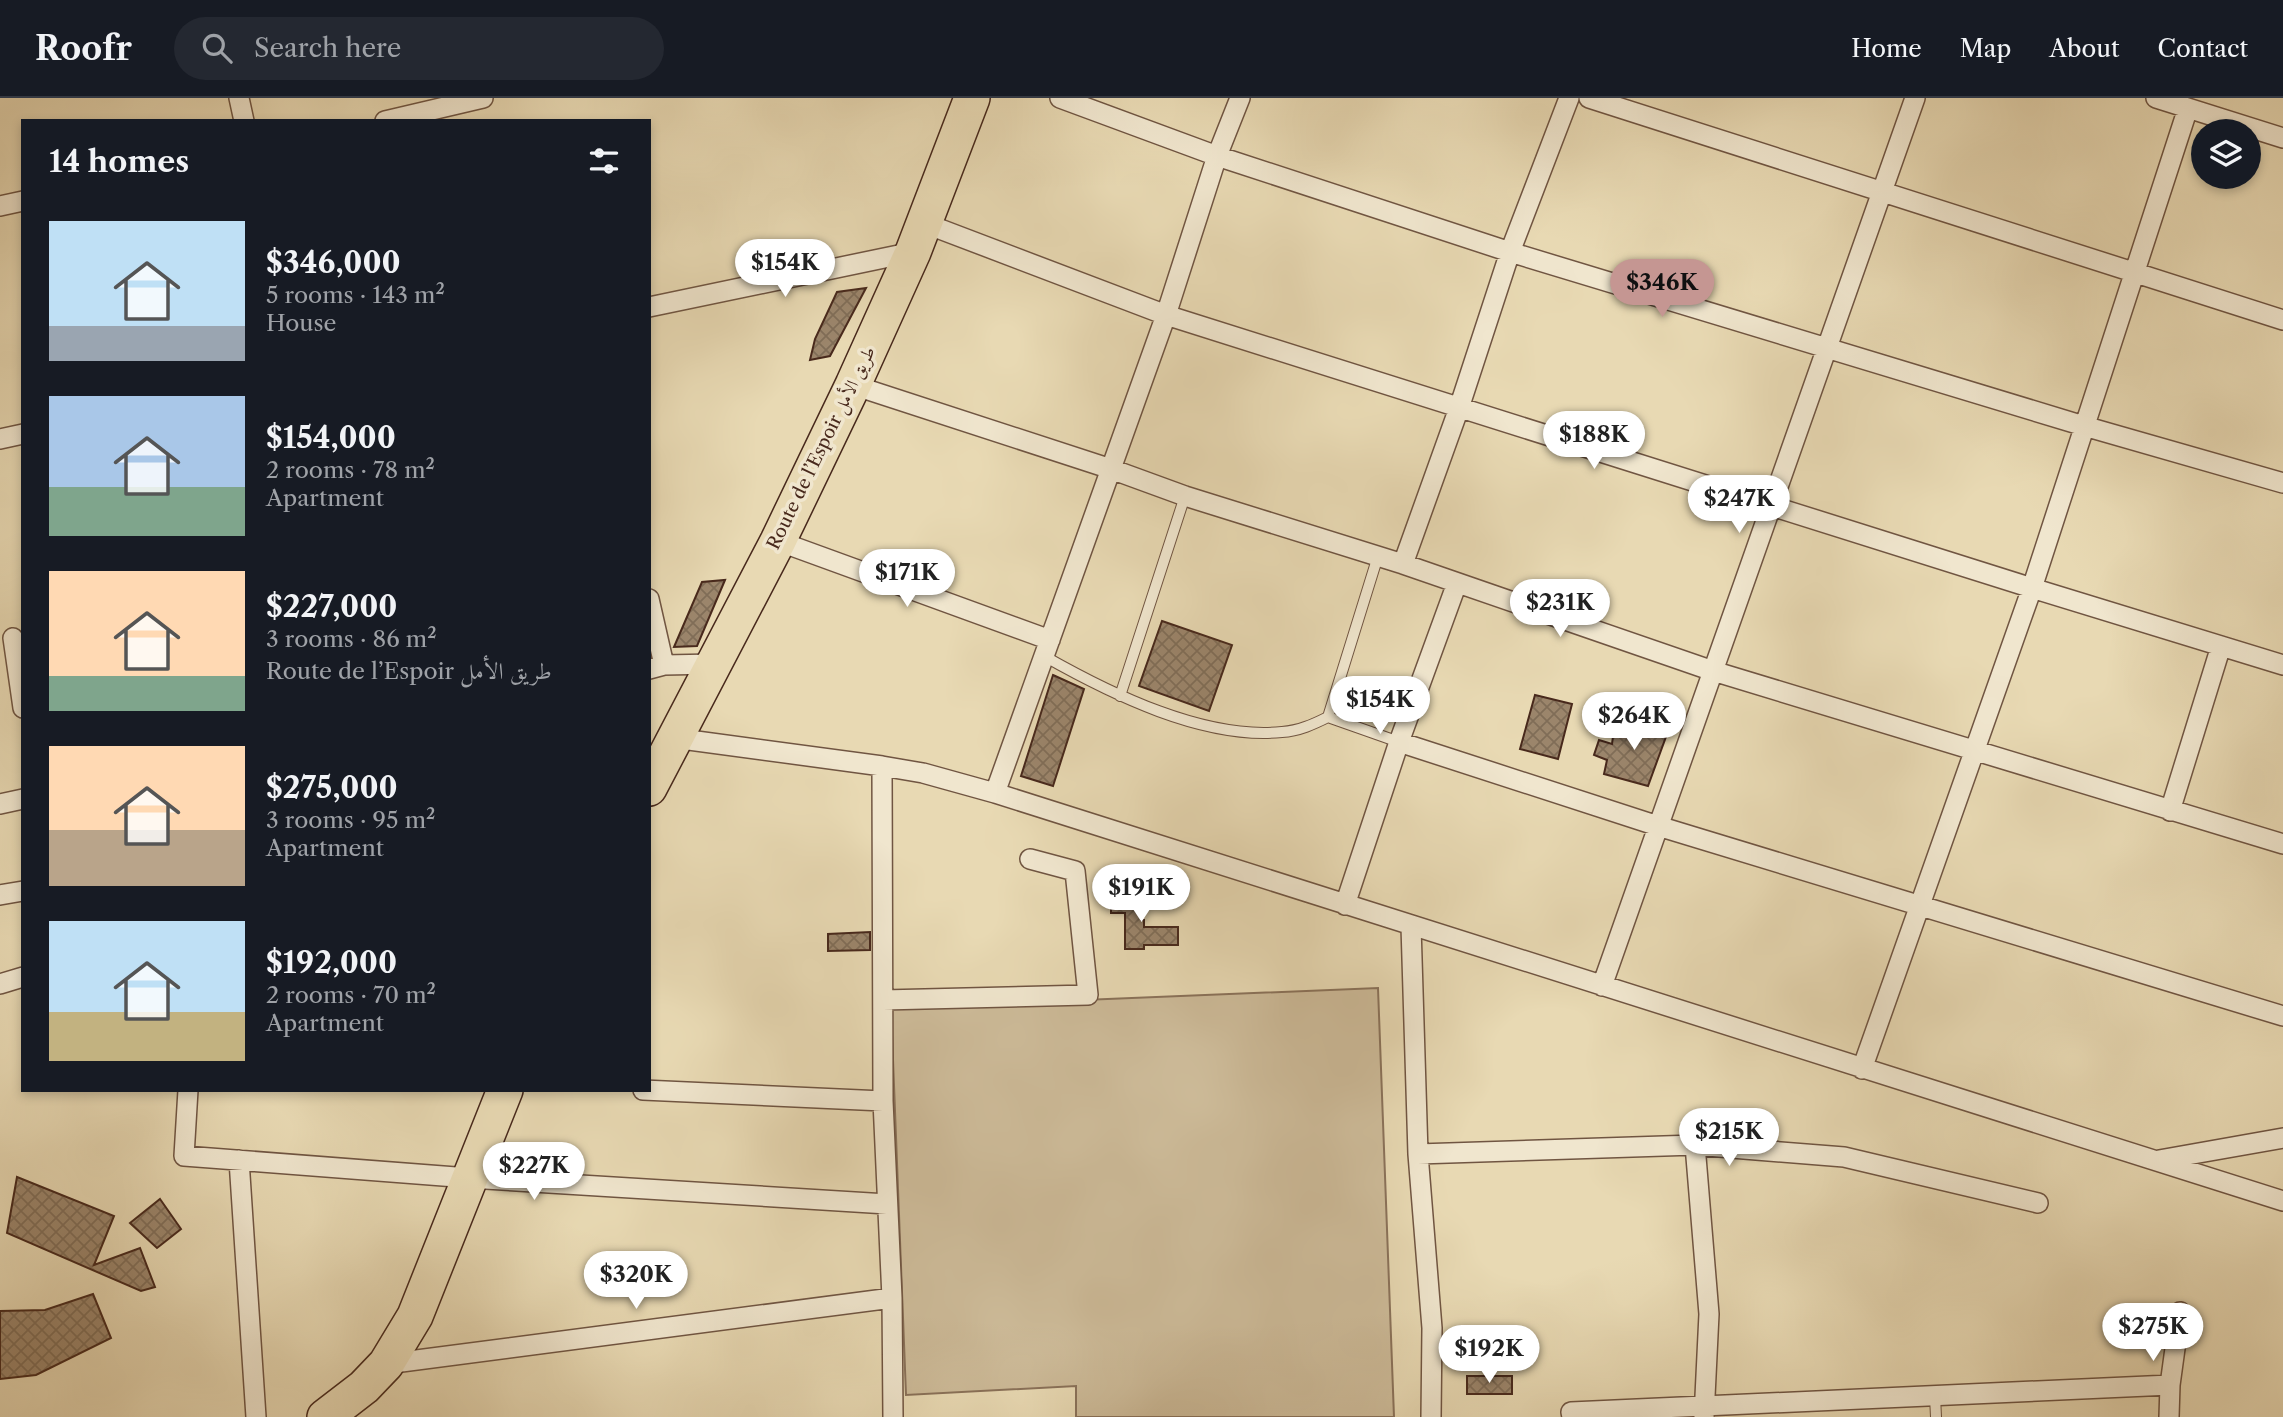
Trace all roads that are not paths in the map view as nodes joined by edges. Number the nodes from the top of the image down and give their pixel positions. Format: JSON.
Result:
{"nodes":[{"id":1,"x":239,"y":98,"type":"edge"},
{"id":2,"x":483,"y":98,"type":"edge"},
{"id":3,"x":972,"y":98,"type":"edge"},
{"id":4,"x":1060,"y":98,"type":"edge"},
{"id":5,"x":1240,"y":98,"type":"edge"},
{"id":6,"x":1569,"y":98,"type":"edge"},
{"id":7,"x":1589,"y":98,"type":"edge"},
{"id":8,"x":1915,"y":98,"type":"edge"},
{"id":9,"x":2155,"y":98,"type":"edge"},
{"id":10,"x":2188,"y":108,"type":"junction"},
{"id":11,"x":424,"y":116,"type":"edge"},
{"id":12,"x":244,"y":119,"type":"edge"},
{"id":13,"x":401,"y":119,"type":"edge"},
{"id":14,"x":2283,"y":138,"type":"edge"},
{"id":15,"x":1217,"y":156,"type":"junction"},
{"id":16,"x":1882,"y":192,"type":"junction"},
{"id":17,"x":21,"y":201,"type":"edge"},
{"id":18,"x":0,"y":206,"type":"edge"},
{"id":19,"x":918,"y":238,"type":"junction"},
{"id":20,"x":1510,"y":252,"type":"junction"},
{"id":21,"x":2134,"y":274,"type":"junction"},
{"id":22,"x":651,"y":306,"type":"edge"},
{"id":23,"x":1166,"y":315,"type":"junction"},
{"id":24,"x":2283,"y":320,"type":"edge"},
{"id":25,"x":1827,"y":347,"type":"junction"},
{"id":26,"x":853,"y":385,"type":"junction"},
{"id":27,"x":1459,"y":408,"type":"junction"},
{"id":28,"x":2084,"y":426,"type":"junction"},
{"id":29,"x":21,"y":434,"type":"edge"},
{"id":30,"x":0,"y":439,"type":"edge"},
{"id":31,"x":1111,"y":469,"type":"junction"},
{"id":32,"x":2283,"y":483,"type":"edge"},
{"id":33,"x":1185,"y":496,"type":"junction"},
{"id":34,"x":1771,"y":506,"type":"junction"},
{"id":35,"x":778,"y":541,"type":"junction"},
{"id":36,"x":1378,"y":556,"type":"junction"},
{"id":37,"x":1403,"y":564,"type":"junction"},
{"id":38,"x":1457,"y":583,"type":"junction"},
{"id":39,"x":2032,"y":588,"type":"junction"},
{"id":40,"x":651,"y":616,"type":"edge"},
{"id":41,"x":12,"y":638,"type":"edge"},
{"id":42,"x":2221,"y":646,"type":"junction"},
{"id":43,"x":1047,"y":648,"type":"junction"},
{"id":44,"x":715,"y":664,"type":"junction"},
{"id":45,"x":2283,"y":665,"type":"edge"},
{"id":46,"x":657,"y":667,"type":"edge"},
{"id":47,"x":1713,"y":671,"type":"junction"},
{"id":48,"x":21,"y":695,"type":"edge"},
{"id":49,"x":1120,"y":696,"type":"junction"},
{"id":50,"x":1328,"y":717,"type":"junction"},
{"id":51,"x":674,"y":738,"type":"junction"},
{"id":52,"x":1399,"y":742,"type":"junction"},
{"id":53,"x":1975,"y":752,"type":"junction"},
{"id":54,"x":882,"y":766,"type":"junction"},
{"id":55,"x":651,"y":784,"type":"edge"},
{"id":56,"x":995,"y":793,"type":"junction"},
{"id":57,"x":21,"y":799,"type":"edge"},
{"id":58,"x":0,"y":804,"type":"edge"},
{"id":59,"x":2170,"y":811,"type":"junction"},
{"id":60,"x":1658,"y":826,"type":"junction"},
{"id":61,"x":2283,"y":844,"type":"edge"},
{"id":62,"x":1030,"y":859,"type":"dead end"},
{"id":63,"x":21,"y":891,"type":"edge"},
{"id":64,"x":0,"y":895,"type":"edge"},
{"id":65,"x":1345,"y":905,"type":"junction"},
{"id":66,"x":1921,"y":906,"type":"junction"},
{"id":67,"x":1411,"y":926,"type":"junction"},
{"id":68,"x":21,"y":978,"type":"edge"},
{"id":69,"x":0,"y":984,"type":"edge"},
{"id":70,"x":1602,"y":986,"type":"junction"},
{"id":71,"x":883,"y":1000,"type":"junction"},
{"id":72,"x":2283,"y":1016,"type":"edge"},
{"id":73,"x":1862,"y":1069,"type":"junction"},
{"id":74,"x":651,"y":1090,"type":"edge"},
{"id":75,"x":188,"y":1092,"type":"edge"},
{"id":76,"x":504,"y":1092,"type":"edge"},
{"id":77,"x":883,"y":1101,"type":"junction"},
{"id":78,"x":2283,"y":1138,"type":"edge"},
{"id":79,"x":1695,"y":1145,"type":"junction"},
{"id":80,"x":1418,"y":1154,"type":"junction"},
{"id":81,"x":239,"y":1160,"type":"junction"},
{"id":82,"x":2154,"y":1161,"type":"junction"},
{"id":83,"x":468,"y":1178,"type":"junction"},
{"id":84,"x":2283,"y":1201,"type":"edge"},
{"id":85,"x":2039,"y":1203,"type":"dead end"},
{"id":86,"x":887,"y":1204,"type":"junction"},
{"id":87,"x":892,"y":1298,"type":"junction"},
{"id":88,"x":2180,"y":1312,"type":"dead end"},
{"id":89,"x":386,"y":1364,"type":"junction"},
{"id":90,"x":2170,"y":1385,"type":"junction"},
{"id":91,"x":1935,"y":1396,"type":"junction"},
{"id":92,"x":1704,"y":1412,"type":"edge"},
{"id":93,"x":256,"y":1417,"type":"edge"},
{"id":94,"x":325,"y":1417,"type":"edge"},
{"id":95,"x":893,"y":1417,"type":"edge"},
{"id":96,"x":1432,"y":1417,"type":"edge"},
{"id":97,"x":1572,"y":1417,"type":"edge"},
{"id":98,"x":1936,"y":1417,"type":"edge"},
{"id":99,"x":2169,"y":1417,"type":"edge"}],
"edges":[{"from":1,"to":12,"type":"street"},
{"from":2,"to":11,"type":"street"},
{"from":3,"to":19,"type":"highway","name":"Route de l’Espoir طريق الأمل"},
{"from":4,"to":15,"type":"street"},
{"from":5,"to":15,"type":"street"},
{"from":6,"to":20,"type":"street"},
{"from":7,"to":16,"type":"street"},
{"from":8,"to":16,"type":"street"},
{"from":9,"to":10,"type":"street"},
{"from":10,"to":14,"type":"street"},
{"from":10,"to":21,"type":"street"},
{"from":11,"to":13,"type":"street"},
{"from":15,"to":20,"type":"street"},
{"from":15,"to":23,"type":"street"},
{"from":16,"to":21,"type":"street"},
{"from":16,"to":25,"type":"street"},
{"from":17,"to":18,"type":"street"},
{"from":19,"to":22,"type":"street"},
{"from":19,"to":23,"type":"street"},
{"from":19,"to":26,"type":"highway","name":"Route de l’Espoir طريق الأمل"},
{"from":20,"to":25,"type":"street"},
{"from":20,"to":27,"type":"street"},
{"from":21,"to":24,"type":"street"},
{"from":21,"to":28,"type":"street"},
{"from":23,"to":27,"type":"street"},
{"from":23,"to":31,"type":"street"},
{"from":25,"to":28,"type":"street"},
{"from":25,"to":34,"type":"street"},
{"from":26,"to":31,"type":"street"},
{"from":26,"to":35,"type":"highway","name":"Route de l’Espoir طريق الأمل"},
{"from":27,"to":34,"type":"street"},
{"from":27,"to":37,"type":"street"},
{"from":28,"to":32,"type":"street"},
{"from":28,"to":39,"type":"street"},
{"from":29,"to":30,"type":"street"},
{"from":31,"to":33,"type":"street"},
{"from":31,"to":43,"type":"street"},
{"from":33,"to":36,"type":"street"},
{"from":33,"to":49,"type":"lane"},
{"from":34,"to":39,"type":"street"},
{"from":34,"to":47,"type":"street"},
{"from":35,"to":43,"type":"street"},
{"from":35,"to":44,"type":"highway","name":"Route de l’Espoir طريق الأمل"},
{"from":36,"to":37,"type":"street"},
{"from":36,"to":50,"type":"lane"},
{"from":37,"to":38,"type":"street"},
{"from":38,"to":47,"type":"street"},
{"from":38,"to":52,"type":"street"},
{"from":39,"to":42,"type":"street"},
{"from":39,"to":53,"type":"street"},
{"from":40,"to":46,"type":"street"},
{"from":41,"to":48,"type":"street"},
{"from":42,"to":45,"type":"street"},
{"from":42,"to":59,"type":"street"},
{"from":43,"to":49,"type":"lane"},
{"from":43,"to":56,"type":"street"},
{"from":44,"to":46,"type":"street"},
{"from":44,"to":51,"type":"highway","name":"Route de l’Espoir طريق الأمل"},
{"from":47,"to":53,"type":"street"},
{"from":47,"to":60,"type":"street"},
{"from":49,"to":50,"type":"lane"},
{"from":50,"to":52,"type":"lane"},
{"from":51,"to":54,"type":"street"},
{"from":51,"to":55,"type":"highway","name":"Route de l’Espoir طريق الأمل"},
{"from":52,"to":60,"type":"street"},
{"from":52,"to":65,"type":"street"},
{"from":53,"to":59,"type":"street"},
{"from":53,"to":66,"type":"street"},
{"from":54,"to":56,"type":"street"},
{"from":54,"to":71,"type":"street"},
{"from":56,"to":65,"type":"street"},
{"from":57,"to":58,"type":"street"},
{"from":59,"to":61,"type":"street"},
{"from":60,"to":66,"type":"street"},
{"from":60,"to":70,"type":"street"},
{"from":62,"to":71,"type":"street"},
{"from":63,"to":64,"type":"street"},
{"from":65,"to":67,"type":"street"},
{"from":66,"to":72,"type":"street"},
{"from":66,"to":73,"type":"street"},
{"from":67,"to":70,"type":"street"},
{"from":67,"to":80,"type":"street"},
{"from":68,"to":69,"type":"street"},
{"from":70,"to":73,"type":"street"},
{"from":71,"to":77,"type":"street"},
{"from":73,"to":82,"type":"street"},
{"from":74,"to":77,"type":"street"},
{"from":75,"to":81,"type":"street"},
{"from":76,"to":83,"type":"highway"},
{"from":77,"to":86,"type":"street"},
{"from":78,"to":82,"type":"street"},
{"from":79,"to":80,"type":"street"},
{"from":79,"to":85,"type":"street"},
{"from":79,"to":92,"type":"street"},
{"from":80,"to":96,"type":"street"},
{"from":81,"to":83,"type":"street"},
{"from":81,"to":93,"type":"street"},
{"from":82,"to":84,"type":"street"},
{"from":83,"to":86,"type":"street"},
{"from":83,"to":89,"type":"highway"},
{"from":86,"to":87,"type":"street"},
{"from":87,"to":89,"type":"street"},
{"from":87,"to":95,"type":"street"},
{"from":88,"to":90,"type":"street"},
{"from":89,"to":94,"type":"highway"},
{"from":90,"to":91,"type":"street"},
{"from":90,"to":99,"type":"street"},
{"from":91,"to":92,"type":"street"},
{"from":91,"to":98,"type":"lane"},
{"from":92,"to":97,"type":"street"}]}
